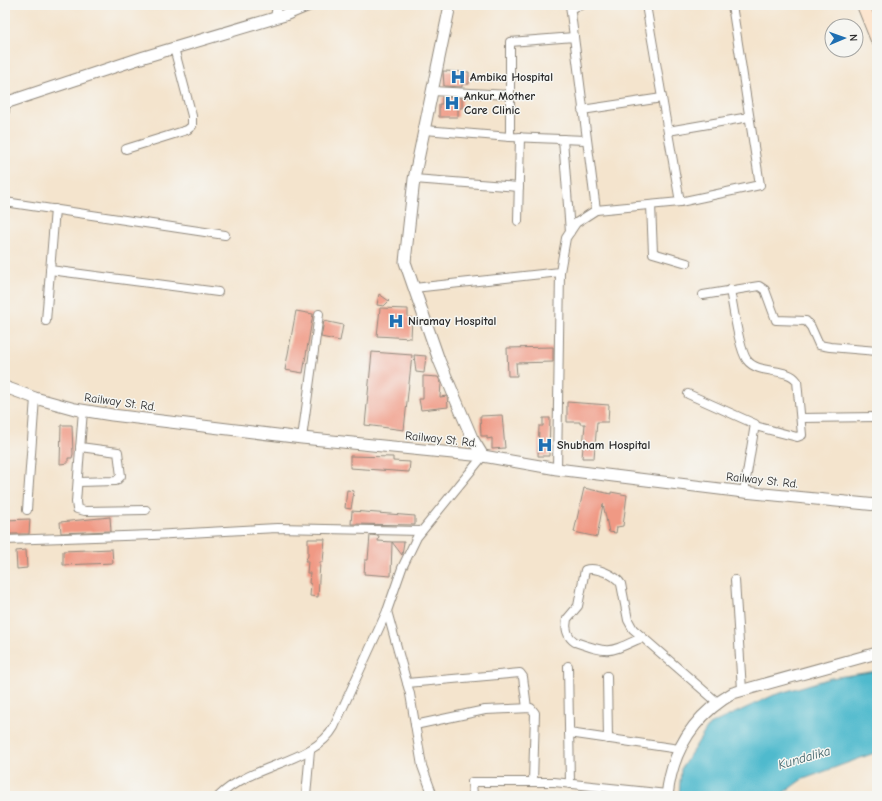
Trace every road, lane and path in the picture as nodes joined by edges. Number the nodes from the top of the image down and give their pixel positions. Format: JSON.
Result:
{"nodes":[{"id":1,"x":277,"y":5,"type":"edge"},
{"id":2,"x":309,"y":5,"type":"edge"},
{"id":3,"x":451,"y":5,"type":"edge"},
{"id":4,"x":582,"y":5,"type":"edge"},
{"id":5,"x":646,"y":5,"type":"edge"},
{"id":6,"x":732,"y":5,"type":"edge"},
{"id":7,"x":864,"y":5,"type":"edge"},
{"id":8,"x":570,"y":6,"type":"edge"},
{"id":9,"x":275,"y":18,"type":"junction"},
{"id":10,"x":874,"y":22,"type":"edge"},
{"id":11,"x":574,"y":37,"type":"junction"},
{"id":12,"x":877,"y":40,"type":"edge"},
{"id":13,"x":174,"y":48,"type":"junction"},
{"id":14,"x":432,"y":91,"type":"junction"},
{"id":15,"x":510,"y":95,"type":"junction"},
{"id":16,"x":662,"y":98,"type":"junction"},
{"id":17,"x":5,"y":102,"type":"edge"},
{"id":18,"x":582,"y":110,"type":"junction"},
{"id":19,"x":5,"y":111,"type":"edge"},
{"id":20,"x":749,"y":117,"type":"junction"},
{"id":21,"x":425,"y":130,"type":"junction"},
{"id":22,"x":668,"y":131,"type":"junction"},
{"id":23,"x":510,"y":137,"type":"junction"},
{"id":24,"x":520,"y":137,"type":"junction"},
{"id":25,"x":563,"y":139,"type":"junction"},
{"id":26,"x":586,"y":140,"type":"junction"},
{"id":27,"x":126,"y":149,"type":"dead end"},
{"id":28,"x":414,"y":180,"type":"junction"},
{"id":29,"x":519,"y":187,"type":"junction"},
{"id":30,"x":5,"y":202,"type":"edge"},
{"id":31,"x":680,"y":202,"type":"junction"},
{"id":32,"x":652,"y":205,"type":"junction"},
{"id":33,"x":56,"y":209,"type":"junction"},
{"id":34,"x":596,"y":210,"type":"junction"},
{"id":35,"x":518,"y":221,"type":"dead end"},
{"id":36,"x":570,"y":232,"type":"junction"},
{"id":37,"x":225,"y":235,"type":"dead end"},
{"id":38,"x":687,"y":263,"type":"dead end"},
{"id":39,"x":50,"y":270,"type":"junction"},
{"id":40,"x":560,"y":272,"type":"junction"},
{"id":41,"x":414,"y":288,"type":"junction"},
{"id":42,"x":730,"y":290,"type":"junction"},
{"id":43,"x":218,"y":292,"type":"dead end"},
{"id":44,"x":703,"y":295,"type":"dead end"},
{"id":45,"x":319,"y":314,"type":"dead end"},
{"id":46,"x":46,"y":321,"type":"dead end"},
{"id":47,"x":877,"y":351,"type":"edge"},
{"id":48,"x":5,"y":387,"type":"edge"},
{"id":49,"x":688,"y":394,"type":"dead end"},
{"id":50,"x":35,"y":398,"type":"junction"},
{"id":51,"x":83,"y":410,"type":"junction"},
{"id":52,"x":877,"y":417,"type":"edge"},
{"id":53,"x":802,"y":418,"type":"junction"},
{"id":54,"x":756,"y":426,"type":"junction"},
{"id":55,"x":302,"y":438,"type":"junction"},
{"id":56,"x":80,"y":447,"type":"junction"},
{"id":57,"x":483,"y":456,"type":"junction"},
{"id":58,"x":557,"y":469,"type":"junction"},
{"id":59,"x":78,"y":482,"type":"junction"},
{"id":60,"x":744,"y":492,"type":"junction"},
{"id":61,"x":877,"y":505,"type":"edge"},
{"id":62,"x":27,"y":510,"type":"dead end"},
{"id":63,"x":146,"y":510,"type":"dead end"},
{"id":64,"x":421,"y":531,"type":"junction"},
{"id":65,"x":5,"y":540,"type":"edge"},
{"id":66,"x":735,"y":580,"type":"dead end"},
{"id":67,"x":387,"y":611,"type":"junction"},
{"id":68,"x":641,"y":638,"type":"junction"},
{"id":69,"x":877,"y":653,"type":"edge"},
{"id":70,"x":568,"y":666,"type":"dead end"},
{"id":71,"x":607,"y":676,"type":"dead end"},
{"id":72,"x":407,"y":683,"type":"junction"},
{"id":73,"x":742,"y":690,"type":"junction"},
{"id":74,"x":717,"y":702,"type":"junction"},
{"id":75,"x":527,"y":708,"type":"junction"},
{"id":76,"x":415,"y":725,"type":"junction"},
{"id":77,"x":569,"y":732,"type":"junction"},
{"id":78,"x":608,"y":739,"type":"junction"},
{"id":79,"x":679,"y":749,"type":"junction"},
{"id":80,"x":310,"y":750,"type":"junction"},
{"id":81,"x":533,"y":782,"type":"junction"},
{"id":82,"x":570,"y":784,"type":"junction"},
{"id":83,"x":667,"y":795,"type":"edge"},
{"id":84,"x":220,"y":796,"type":"edge"},
{"id":85,"x":306,"y":796,"type":"edge"},
{"id":86,"x":433,"y":796,"type":"edge"},
{"id":87,"x":473,"y":796,"type":"edge"}],
"edges":[{"from":1,"to":9,"type":"street"},
{"from":2,"to":9,"type":"street"},
{"from":3,"to":14,"type":"street"},
{"from":4,"to":8,"type":"street"},
{"from":5,"to":16,"type":"street"},
{"from":6,"to":20,"type":"street"},
{"from":7,"to":10,"type":"main road"},
{"from":8,"to":11,"type":"street"},
{"from":9,"to":13,"type":"street"},
{"from":10,"to":12,"type":"main road"},
{"from":11,"to":15,"type":"street"},
{"from":11,"to":18,"type":"street"},
{"from":13,"to":17,"type":"street"},
{"from":13,"to":27,"type":"street"},
{"from":14,"to":15,"type":"street"},
{"from":14,"to":21,"type":"street"},
{"from":15,"to":23,"type":"street"},
{"from":16,"to":18,"type":"street"},
{"from":16,"to":22,"type":"street"},
{"from":17,"to":19,"type":"street"},
{"from":18,"to":26,"type":"street"},
{"from":20,"to":22,"type":"street"},
{"from":20,"to":31,"type":"street"},
{"from":21,"to":23,"type":"street"},
{"from":21,"to":28,"type":"street"},
{"from":22,"to":31,"type":"street"},
{"from":23,"to":24,"type":"street"},
{"from":24,"to":25,"type":"street"},
{"from":24,"to":29,"type":"street"},
{"from":25,"to":26,"type":"street"},
{"from":25,"to":36,"type":"street"},
{"from":26,"to":34,"type":"street"},
{"from":28,"to":29,"type":"street"},
{"from":28,"to":41,"type":"street"},
{"from":29,"to":35,"type":"street"},
{"from":30,"to":33,"type":"street"},
{"from":31,"to":32,"type":"street"},
{"from":32,"to":34,"type":"street"},
{"from":32,"to":38,"type":"street"},
{"from":33,"to":37,"type":"street"},
{"from":33,"to":39,"type":"street"},
{"from":34,"to":36,"type":"street"},
{"from":36,"to":40,"type":"street"},
{"from":39,"to":43,"type":"street"},
{"from":39,"to":46,"type":"street"},
{"from":40,"to":41,"type":"street"},
{"from":40,"to":58,"type":"street"},
{"from":41,"to":57,"type":"street"},
{"from":42,"to":44,"type":"street"},
{"from":42,"to":47,"type":"street"},
{"from":42,"to":53,"type":"street"},
{"from":45,"to":55,"type":"street"},
{"from":48,"to":50,"type":"street","name":"Railway St. Rd."},
{"from":49,"to":54,"type":"street"},
{"from":50,"to":51,"type":"street","name":"Railway St. Rd."},
{"from":50,"to":62,"type":"street"},
{"from":51,"to":55,"type":"street","name":"Railway St. Rd."},
{"from":51,"to":56,"type":"street"},
{"from":52,"to":53,"type":"street"},
{"from":53,"to":54,"type":"street"},
{"from":54,"to":60,"type":"street"},
{"from":55,"to":57,"type":"street","name":"Railway St. Rd."},
{"from":56,"to":59,"type":"street"},
{"from":56,"to":59,"type":"street"},
{"from":57,"to":58,"type":"street","name":"Railway St. Rd."},
{"from":57,"to":64,"type":"street"},
{"from":58,"to":60,"type":"street","name":"Railway St. Rd."},
{"from":59,"to":63,"type":"street"},
{"from":60,"to":61,"type":"street","name":"Railway St. Rd."},
{"from":64,"to":65,"type":"street"},
{"from":64,"to":67,"type":"street"},
{"from":66,"to":73,"type":"street"},
{"from":67,"to":72,"type":"street"},
{"from":67,"to":80,"type":"street"},
{"from":68,"to":68,"type":"street"},
{"from":68,"to":74,"type":"street"},
{"from":69,"to":73,"type":"street"},
{"from":70,"to":77,"type":"street"},
{"from":71,"to":78,"type":"street"},
{"from":72,"to":75,"type":"street"},
{"from":72,"to":76,"type":"street"},
{"from":73,"to":74,"type":"street"},
{"from":74,"to":79,"type":"street"},
{"from":75,"to":76,"type":"street"},
{"from":75,"to":81,"type":"street"},
{"from":76,"to":86,"type":"street"},
{"from":77,"to":78,"type":"street"},
{"from":77,"to":82,"type":"street"},
{"from":78,"to":79,"type":"street"},
{"from":79,"to":83,"type":"street"},
{"from":80,"to":84,"type":"street"},
{"from":80,"to":85,"type":"street"},
{"from":81,"to":82,"type":"street"},
{"from":81,"to":87,"type":"street"},
{"from":82,"to":83,"type":"street"}]}
